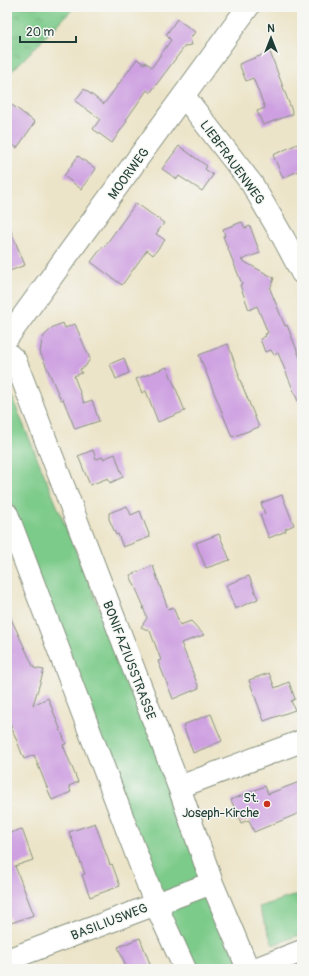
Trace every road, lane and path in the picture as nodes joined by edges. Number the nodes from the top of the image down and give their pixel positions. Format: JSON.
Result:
{"nodes":[{"id":1,"x":248,"y":7,"type":"edge"},
{"id":2,"x":184,"y":96,"type":"junction"},
{"id":3,"x":297,"y":250,"type":"edge"},
{"id":4,"x":302,"y":273,"type":"edge"},
{"id":5,"x":7,"y":338,"type":"edge"},
{"id":6,"x":7,"y":353,"type":"edge"},
{"id":7,"x":7,"y":514,"type":"edge"},
{"id":8,"x":302,"y":741,"type":"edge"},
{"id":9,"x":179,"y":787,"type":"junction"},
{"id":10,"x":212,"y":883,"type":"junction"},
{"id":11,"x":155,"y":903,"type":"junction"},
{"id":12,"x":302,"y":951,"type":"edge"},
{"id":13,"x":7,"y":960,"type":"edge"},
{"id":14,"x":185,"y":969,"type":"edge"},
{"id":15,"x":248,"y":969,"type":"edge"},
{"id":16,"x":254,"y":969,"type":"edge"}],
"edges":[{"from":1,"to":2,"type":"street","name":"MOORWEG"},
{"from":2,"to":3,"type":"street","name":"LIEBFRAUENWEG"},
{"from":2,"to":5,"type":"street","name":"MOORWEG"},
{"from":3,"to":4,"type":"street","name":"LIEBFRAUENWEG"},
{"from":6,"to":9,"type":"street","name":"BONIFAZIUSSTRASSE"},
{"from":7,"to":11,"type":"street"},
{"from":8,"to":9,"type":"street"},
{"from":9,"to":10,"type":"street","name":"BONIFAZIUSSTRASSE"},
{"from":10,"to":11,"type":"street","name":"BASILIUSWEG"},
{"from":10,"to":15,"type":"street","name":"BONIFAZIUSSTRASSE"},
{"from":11,"to":13,"type":"street","name":"BASILIUSWEG"},
{"from":11,"to":14,"type":"street"},
{"from":12,"to":16,"type":"street"}]}
